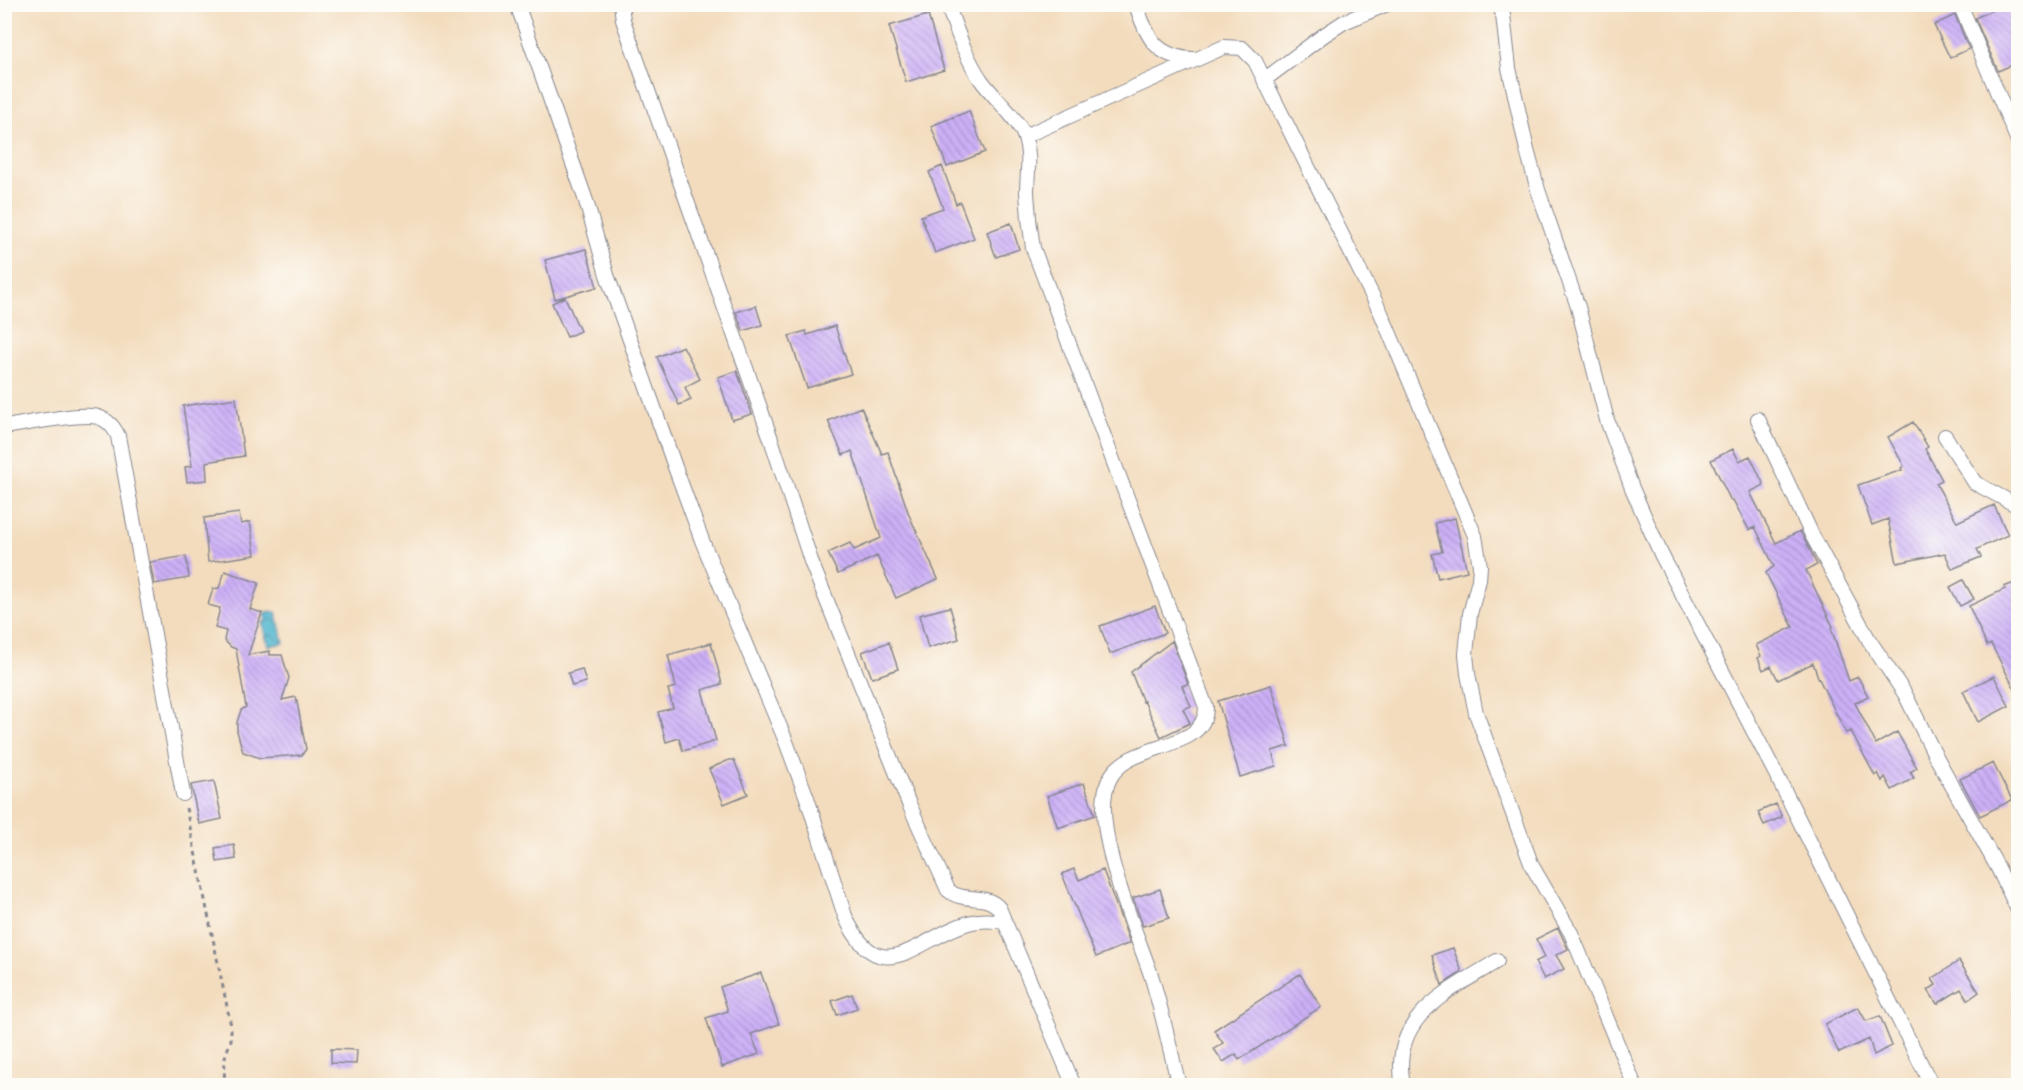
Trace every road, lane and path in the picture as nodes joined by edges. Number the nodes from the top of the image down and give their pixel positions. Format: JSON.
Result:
{"nodes":[{"id":1,"x":517,"y":4,"type":"edge"},
{"id":2,"x":621,"y":4,"type":"edge"},
{"id":3,"x":947,"y":4,"type":"edge"},
{"id":4,"x":1136,"y":4,"type":"edge"},
{"id":5,"x":1387,"y":4,"type":"edge"},
{"id":6,"x":1499,"y":4,"type":"edge"},
{"id":7,"x":1958,"y":4,"type":"edge"},
{"id":8,"x":1195,"y":60,"type":"junction"},
{"id":9,"x":1264,"y":80,"type":"junction"},
{"id":10,"x":1025,"y":136,"type":"junction"},
{"id":11,"x":2019,"y":141,"type":"edge"},
{"id":12,"x":1758,"y":419,"type":"dead end"},
{"id":13,"x":4,"y":427,"type":"edge"},
{"id":14,"x":1945,"y":436,"type":"dead end"},
{"id":15,"x":2019,"y":506,"type":"edge"},
{"id":16,"x":183,"y":794,"type":"joint"},
{"id":17,"x":2019,"y":910,"type":"edge"},
{"id":18,"x":1005,"y":922,"type":"junction"},
{"id":19,"x":1497,"y":962,"type":"dead end"},
{"id":20,"x":224,"y":1086,"type":"edge"},
{"id":21,"x":1074,"y":1086,"type":"edge"},
{"id":22,"x":1179,"y":1086,"type":"edge"},
{"id":23,"x":1403,"y":1086,"type":"edge"},
{"id":24,"x":1635,"y":1086,"type":"edge"},
{"id":25,"x":1932,"y":1086,"type":"edge"}],
"edges":[{"from":1,"to":18,"type":"street"},
{"from":2,"to":18,"type":"street"},
{"from":3,"to":10,"type":"street"},
{"from":4,"to":8,"type":"street"},
{"from":5,"to":9,"type":"street"},
{"from":6,"to":25,"type":"street"},
{"from":7,"to":11,"type":"street"},
{"from":8,"to":9,"type":"street"},
{"from":8,"to":10,"type":"street"},
{"from":9,"to":24,"type":"street"},
{"from":10,"to":22,"type":"street"},
{"from":12,"to":17,"type":"street"},
{"from":13,"to":16,"type":"street"},
{"from":14,"to":15,"type":"street"},
{"from":16,"to":20,"type":"path"},
{"from":18,"to":21,"type":"street"},
{"from":19,"to":23,"type":"street"}]}
